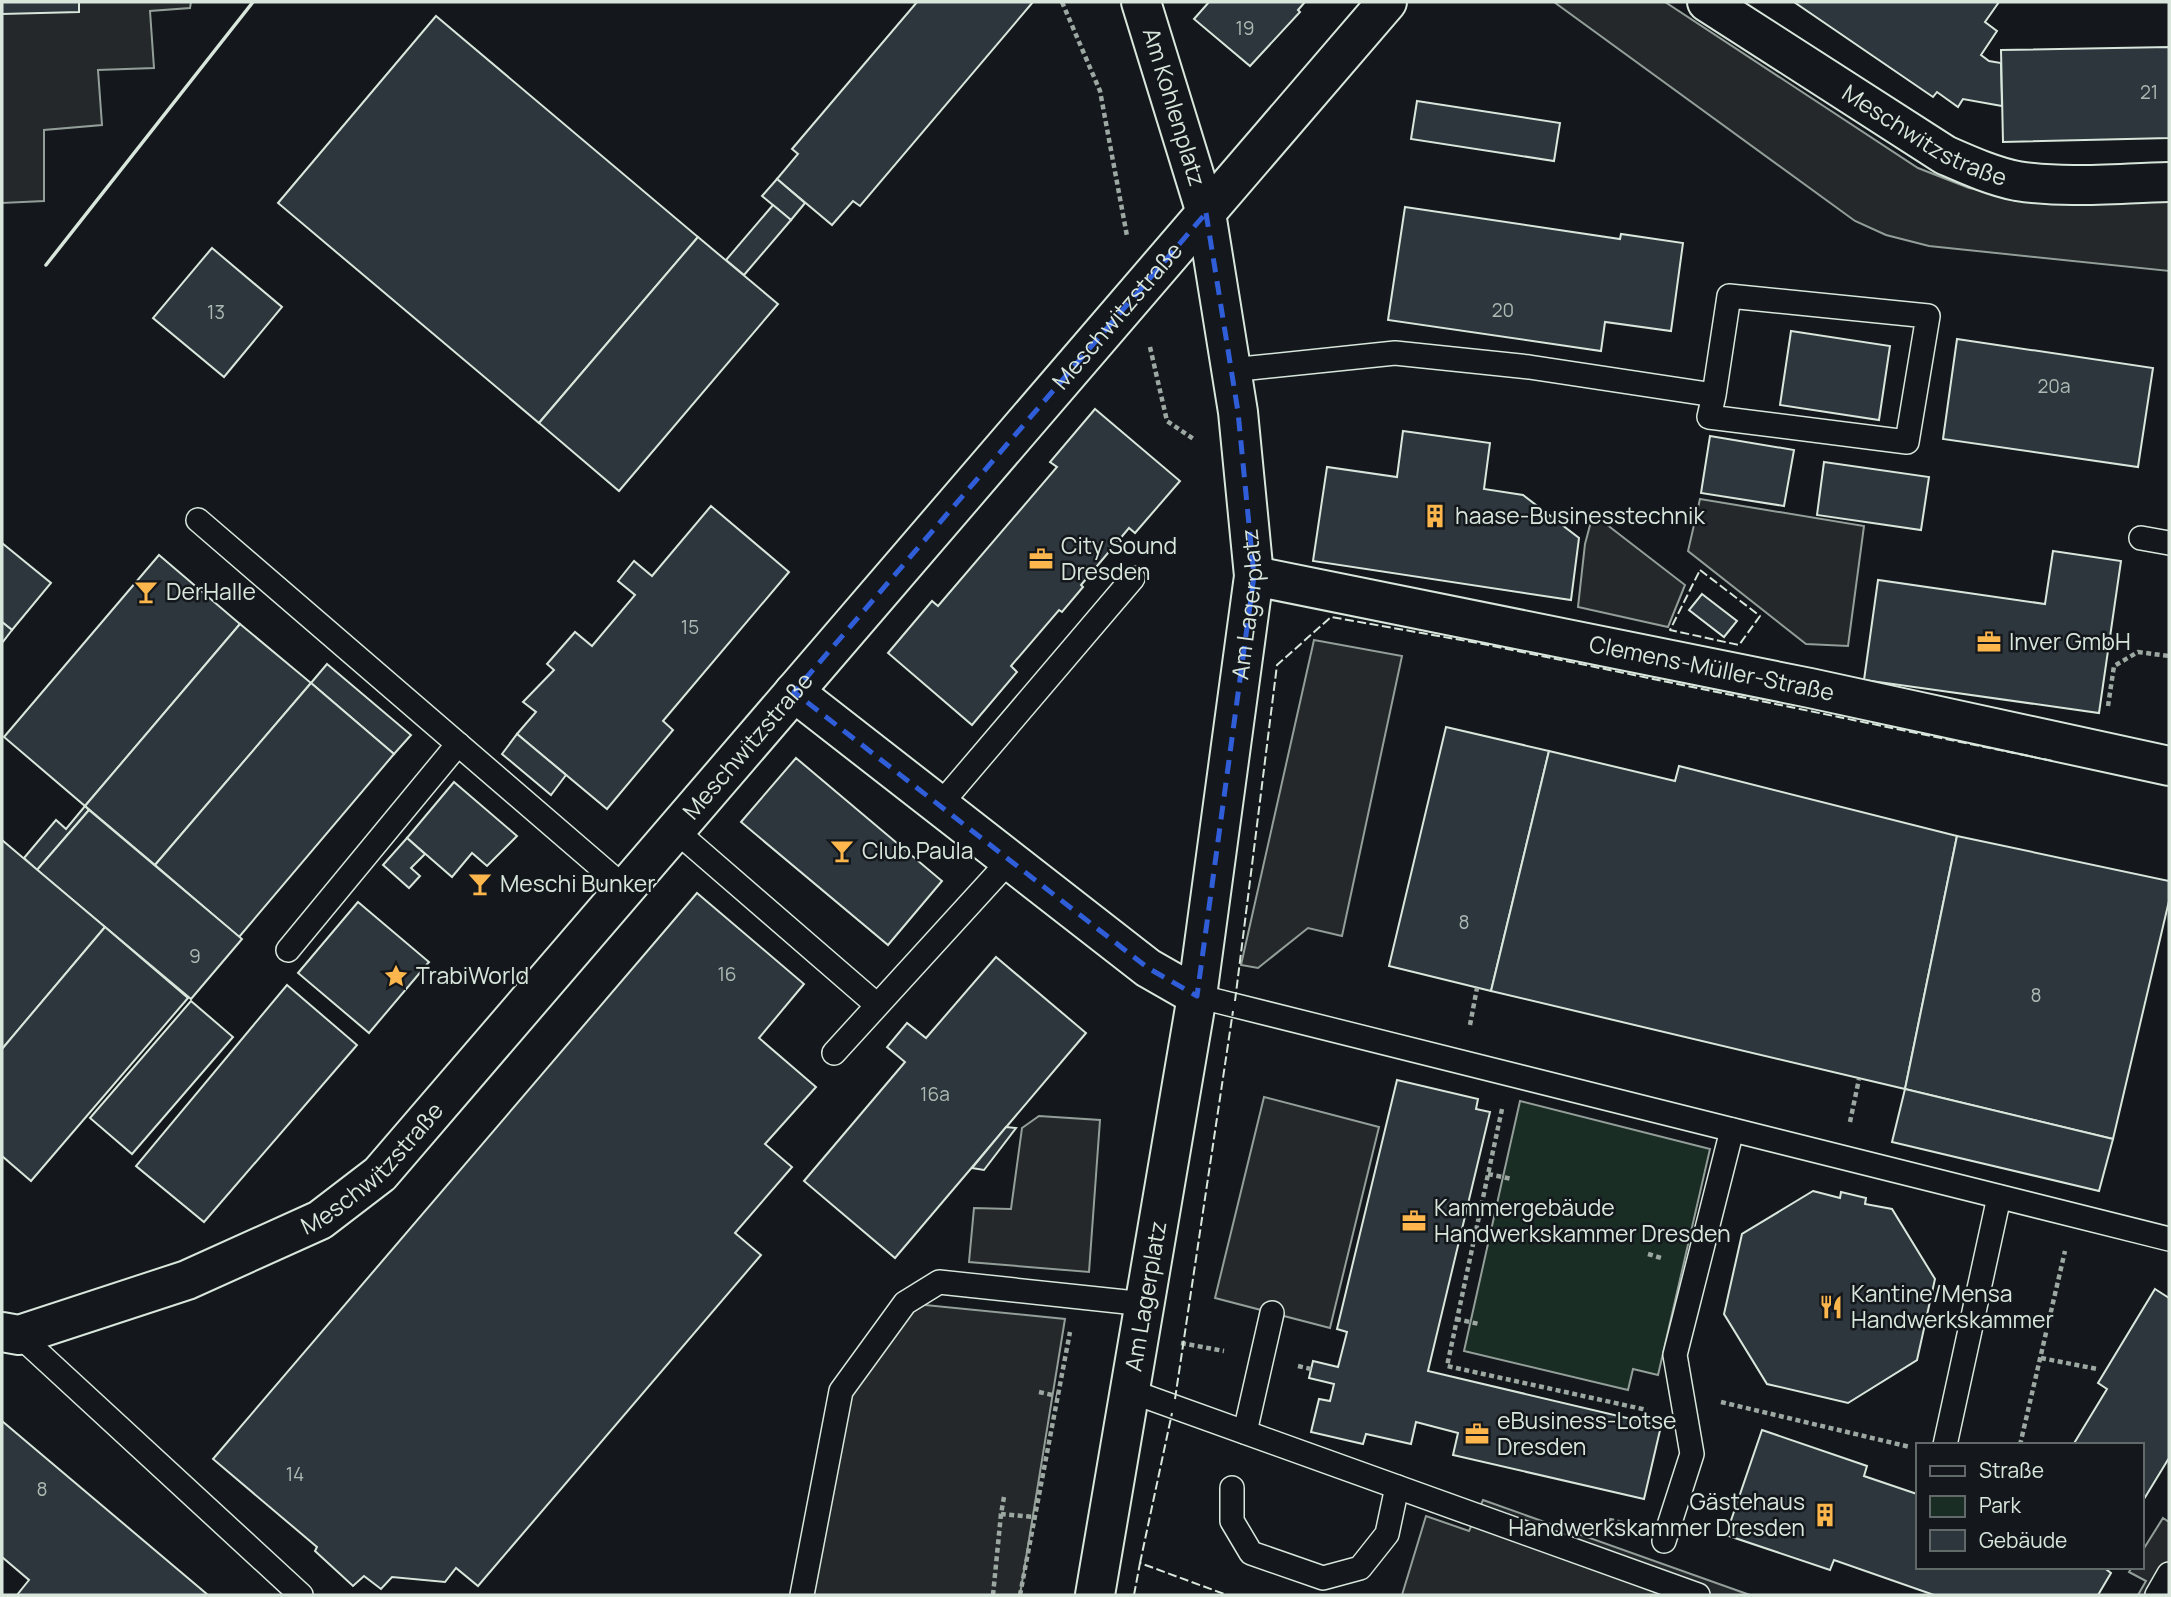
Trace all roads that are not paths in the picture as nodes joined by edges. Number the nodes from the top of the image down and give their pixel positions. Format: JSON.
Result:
{"nodes":[{"id":1,"x":1141,"y":2,"type":"edge"},
{"id":2,"x":1387,"y":2,"type":"edge"},
{"id":3,"x":1707,"y":2,"type":"edge"},
{"id":4,"x":2169,"y":182,"type":"edge"},
{"id":5,"x":1206,"y":212,"type":"junction"},
{"id":6,"x":1231,"y":370,"type":"junction"},
{"id":7,"x":1714,"y":395,"type":"junction"},
{"id":8,"x":198,"y":520,"type":"dead end"},
{"id":9,"x":2141,"y":538,"type":"dead end"},
{"id":10,"x":2169,"y":543,"type":"edge"},
{"id":11,"x":1254,"y":576,"type":"junction"},
{"id":12,"x":1133,"y":578,"type":"dead end"},
{"id":13,"x":794,"y":692,"type":"junction"},
{"id":14,"x":458,"y":744,"type":"junction"},
{"id":15,"x":2169,"y":766,"type":"edge"},
{"id":16,"x":939,"y":806,"type":"junction"},
{"id":17,"x":675,"y":830,"type":"junction"},
{"id":18,"x":1010,"y":860,"type":"junction"},
{"id":19,"x":625,"y":888,"type":"junction"},
{"id":20,"x":288,"y":950,"type":"dead end"},
{"id":21,"x":1197,"y":996,"type":"junction"},
{"id":22,"x":877,"y":1005,"type":"junction"},
{"id":23,"x":834,"y":1052,"type":"dead end"},
{"id":24,"x":1732,"y":1130,"type":"junction"},
{"id":25,"x":1999,"y":1197,"type":"junction"},
{"id":26,"x":2169,"y":1239,"type":"edge"},
{"id":27,"x":1272,"y":1313,"type":"dead end"},
{"id":28,"x":1143,"y":1318,"type":"junction"},
{"id":29,"x":10,"y":1333,"type":"edge"},
{"id":30,"x":1130,"y":1391,"type":"junction"},
{"id":31,"x":1245,"y":1432,"type":"junction"},
{"id":32,"x":1945,"y":1443,"type":"edge"},
{"id":33,"x":1397,"y":1486,"type":"junction"},
{"id":34,"x":1232,"y":1488,"type":"dead end"},
{"id":35,"x":1664,"y":1541,"type":"dead end"},
{"id":36,"x":2169,"y":1574,"type":"edge"},
{"id":37,"x":301,"y":1595,"type":"edge"},
{"id":38,"x":802,"y":1595,"type":"edge"},
{"id":39,"x":1095,"y":1595,"type":"edge"},
{"id":40,"x":1698,"y":1595,"type":"edge"},
{"id":41,"x":2157,"y":1595,"type":"edge"}],
"edges":[{"from":1,"to":5,"type":"street","name":"Am Kohlenplatz"},
{"from":2,"to":5,"type":"street","name":"Meschwitzstraße"},
{"from":3,"to":4,"type":"street","name":"Meschwitzstraße"},
{"from":5,"to":6,"type":"street","name":"Am Lagerplatz"},
{"from":5,"to":13,"type":"street","name":"Meschwitzstraße"},
{"from":6,"to":7,"type":"lane"},
{"from":6,"to":11,"type":"street","name":"Am Lagerplatz"},
{"from":7,"to":7,"type":"lane"},
{"from":8,"to":14,"type":"lane"},
{"from":9,"to":10,"type":"lane"},
{"from":11,"to":15,"type":"street","name":"Clemens-Müller-Straße"},
{"from":11,"to":21,"type":"street","name":"Am Lagerplatz"},
{"from":12,"to":16,"type":"lane"},
{"from":13,"to":16,"type":"street"},
{"from":13,"to":17,"type":"street","name":"Meschwitzstraße"},
{"from":14,"to":19,"type":"lane"},
{"from":14,"to":20,"type":"lane"},
{"from":16,"to":18,"type":"street"},
{"from":17,"to":19,"type":"street","name":"Meschwitzstraße"},
{"from":17,"to":22,"type":"lane"},
{"from":18,"to":21,"type":"street"},
{"from":18,"to":22,"type":"lane"},
{"from":19,"to":29,"type":"street","name":"Meschwitzstraße"},
{"from":21,"to":24,"type":"lane"},
{"from":21,"to":28,"type":"street","name":"Am Lagerplatz"},
{"from":22,"to":23,"type":"lane"},
{"from":24,"to":25,"type":"lane"},
{"from":24,"to":35,"type":"lane"},
{"from":25,"to":26,"type":"lane"},
{"from":25,"to":32,"type":"lane"},
{"from":27,"to":31,"type":"lane"},
{"from":28,"to":30,"type":"street","name":"Am Lagerplatz"},
{"from":28,"to":38,"type":"lane"},
{"from":29,"to":37,"type":"lane"},
{"from":30,"to":31,"type":"lane"},
{"from":30,"to":39,"type":"street","name":"Am Lagerplatz"},
{"from":31,"to":33,"type":"lane"},
{"from":33,"to":34,"type":"lane"},
{"from":33,"to":40,"type":"lane"},
{"from":36,"to":41,"type":"lane"}]}
